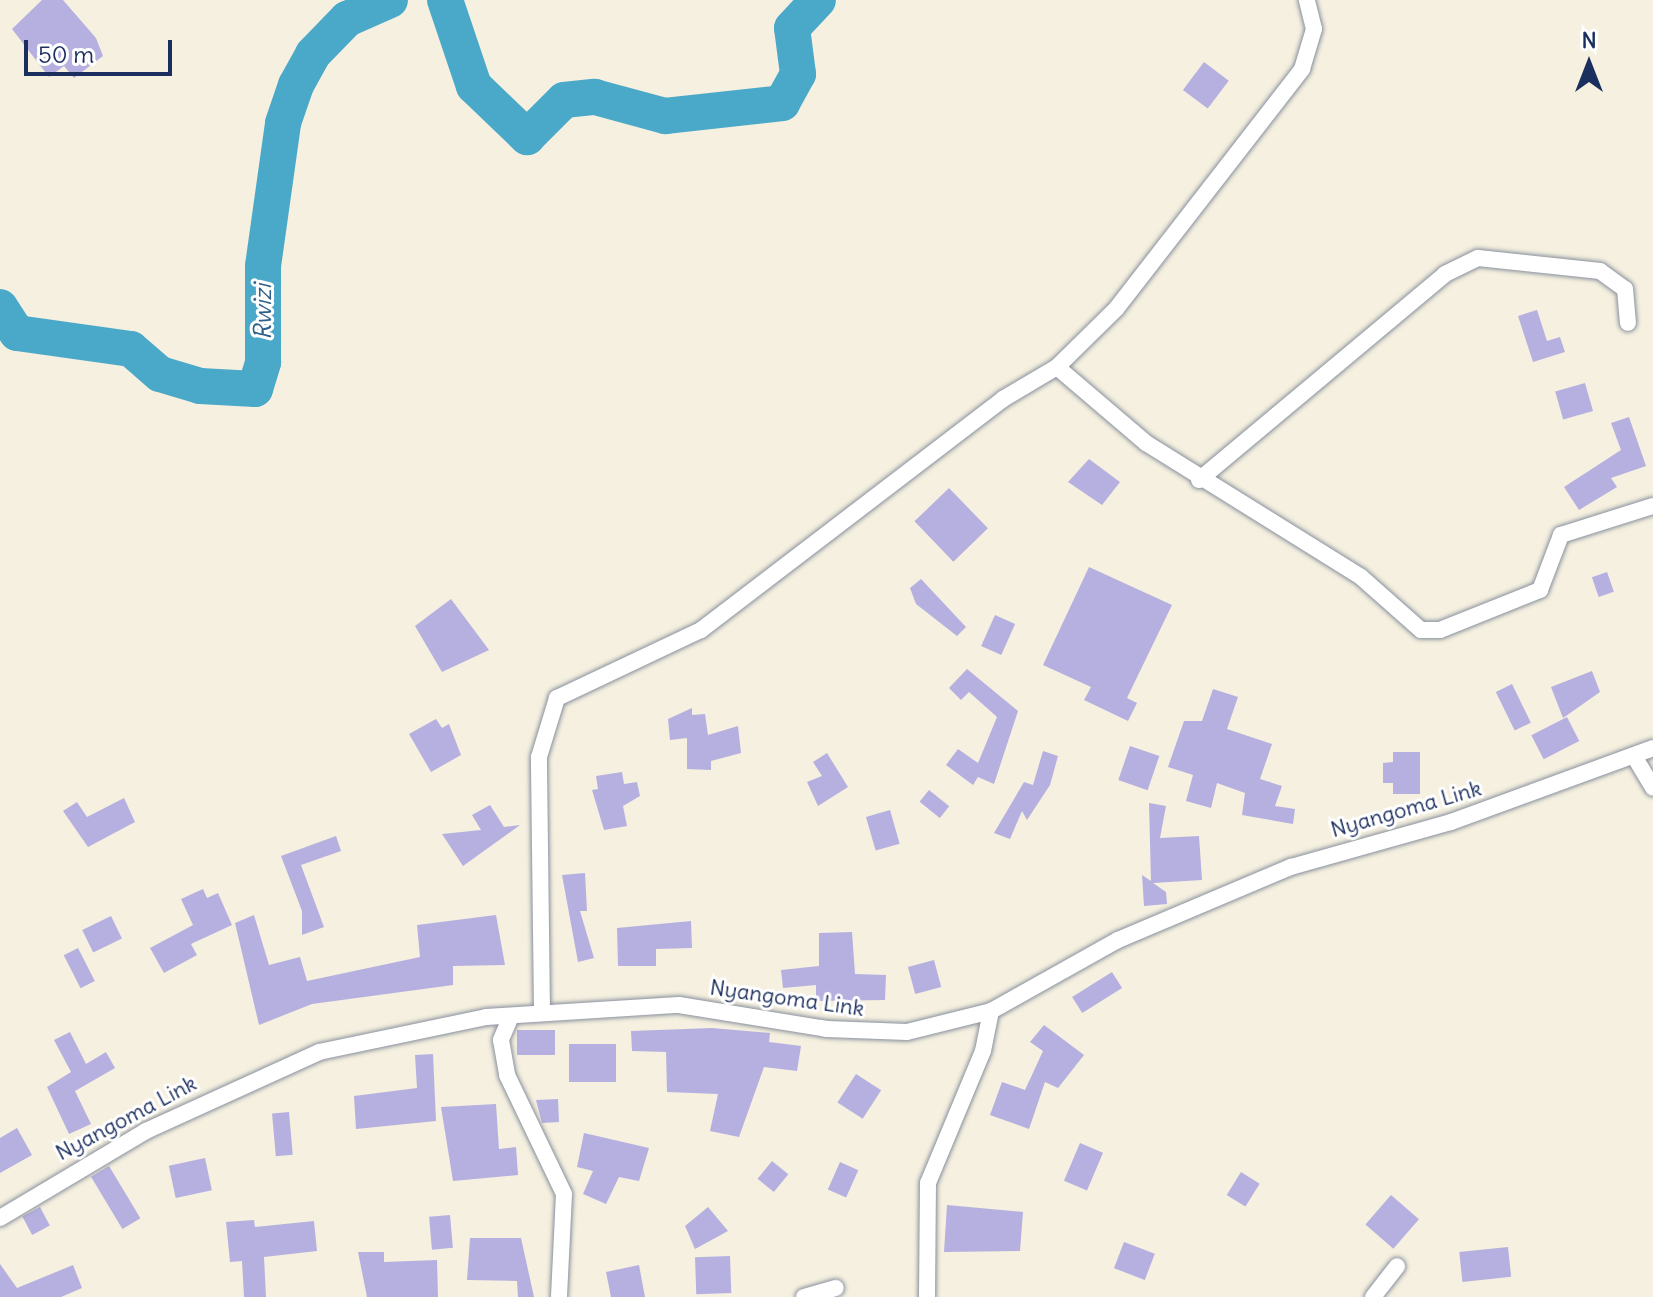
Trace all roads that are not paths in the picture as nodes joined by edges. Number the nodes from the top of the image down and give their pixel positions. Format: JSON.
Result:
{"nodes":[{"id":1,"x":1307,"y":0,"type":"edge"},
{"id":2,"x":1628,"y":323,"type":"dead end"},
{"id":3,"x":1057,"y":367,"type":"junction"},
{"id":4,"x":1199,"y":480,"type":"junction"},
{"id":5,"x":1653,"y":506,"type":"edge"},
{"id":6,"x":1653,"y":748,"type":"edge"},
{"id":7,"x":1634,"y":756,"type":"junction"},
{"id":8,"x":1653,"y":788,"type":"edge"},
{"id":9,"x":991,"y":1011,"type":"junction"},
{"id":10,"x":542,"y":1012,"type":"junction"},
{"id":11,"x":511,"y":1016,"type":"junction"},
{"id":12,"x":0,"y":1218,"type":"edge"},
{"id":13,"x":1397,"y":1266,"type":"dead end"},
{"id":14,"x":836,"y":1288,"type":"dead end"},
{"id":15,"x":559,"y":1297,"type":"edge"},
{"id":16,"x":804,"y":1297,"type":"edge"},
{"id":17,"x":927,"y":1297,"type":"edge"},
{"id":18,"x":1373,"y":1297,"type":"edge"}],
"edges":[{"from":1,"to":3,"type":"street"},
{"from":2,"to":4,"type":"street"},
{"from":3,"to":4,"type":"street"},
{"from":3,"to":10,"type":"street"},
{"from":4,"to":5,"type":"street"},
{"from":6,"to":7,"type":"street","name":"Nyangoma Link"},
{"from":7,"to":8,"type":"street"},
{"from":7,"to":9,"type":"street","name":"Nyangoma Link"},
{"from":9,"to":10,"type":"street","name":"Nyangoma Link"},
{"from":9,"to":17,"type":"street"},
{"from":10,"to":11,"type":"street","name":"Nyangoma Link"},
{"from":11,"to":12,"type":"street","name":"Nyangoma Link"},
{"from":11,"to":15,"type":"street"},
{"from":13,"to":18,"type":"street"},
{"from":14,"to":16,"type":"street"}]}
